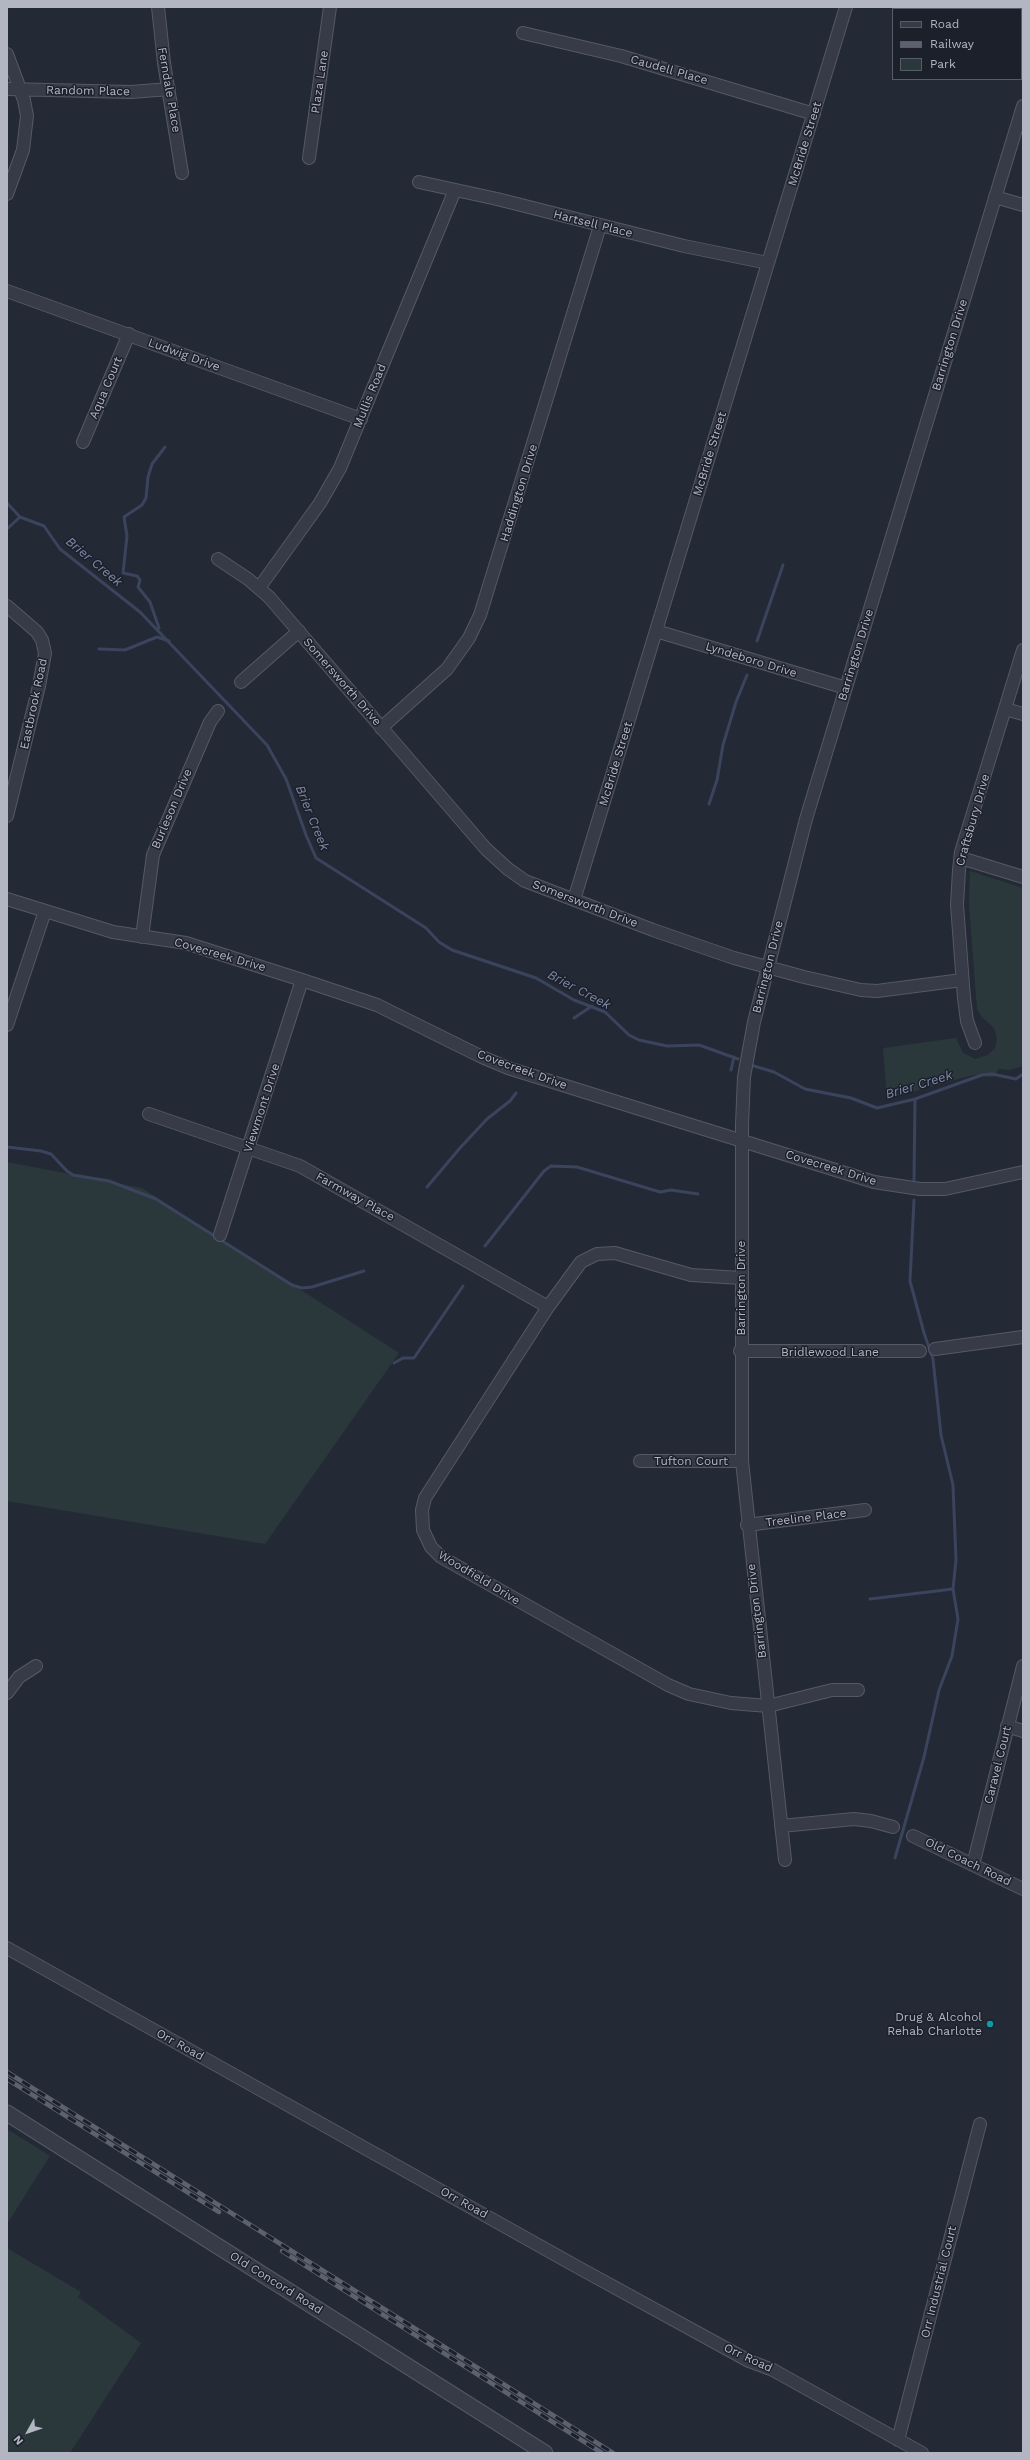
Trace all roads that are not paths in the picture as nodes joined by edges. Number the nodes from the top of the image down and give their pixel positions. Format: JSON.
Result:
{"nodes":[{"id":1,"x":158,"y":7,"type":"edge"},
{"id":2,"x":330,"y":7,"type":"edge"},
{"id":3,"x":846,"y":7,"type":"edge"},
{"id":4,"x":523,"y":33,"type":"dead end"},
{"id":5,"x":7,"y":54,"type":"edge"},
{"id":6,"x":7,"y":89,"type":"edge"},
{"id":7,"x":169,"y":89,"type":"junction"},
{"id":8,"x":20,"y":90,"type":"junction"},
{"id":9,"x":1023,"y":106,"type":"edge"},
{"id":10,"x":814,"y":114,"type":"junction"},
{"id":11,"x":310,"y":158,"type":"dead end"},
{"id":12,"x":182,"y":173,"type":"dead end"},
{"id":13,"x":419,"y":182,"type":"dead end"},
{"id":14,"x":455,"y":190,"type":"junction"},
{"id":15,"x":7,"y":194,"type":"edge"},
{"id":16,"x":995,"y":197,"type":"junction"},
{"id":17,"x":1023,"y":205,"type":"edge"},
{"id":18,"x":600,"y":226,"type":"junction"},
{"id":19,"x":768,"y":263,"type":"junction"},
{"id":20,"x":7,"y":291,"type":"edge"},
{"id":21,"x":129,"y":334,"type":"junction"},
{"id":22,"x":361,"y":419,"type":"junction"},
{"id":23,"x":83,"y":442,"type":"dead end"},
{"id":24,"x":218,"y":559,"type":"dead end"},
{"id":25,"x":259,"y":588,"type":"junction"},
{"id":26,"x":7,"y":606,"type":"edge"},
{"id":27,"x":298,"y":631,"type":"junction"},
{"id":28,"x":656,"y":631,"type":"junction"},
{"id":29,"x":1023,"y":650,"type":"edge"},
{"id":30,"x":241,"y":682,"type":"dead end"},
{"id":31,"x":846,"y":688,"type":"junction"},
{"id":32,"x":1005,"y":709,"type":"junction"},
{"id":33,"x":218,"y":711,"type":"dead end"},
{"id":34,"x":1023,"y":714,"type":"edge"},
{"id":35,"x":381,"y":728,"type":"junction"},
{"id":36,"x":7,"y":816,"type":"edge"},
{"id":37,"x":961,"y":858,"type":"junction"},
{"id":38,"x":1023,"y":877,"type":"edge"},
{"id":39,"x":7,"y":898,"type":"edge"},
{"id":40,"x":574,"y":900,"type":"junction"},
{"id":41,"x":45,"y":911,"type":"junction"},
{"id":42,"x":142,"y":937,"type":"junction"},
{"id":43,"x":768,"y":967,"type":"junction"},
{"id":44,"x":302,"y":980,"type":"junction"},
{"id":45,"x":962,"y":980,"type":"junction"},
{"id":46,"x":7,"y":1025,"type":"edge"},
{"id":47,"x":975,"y":1043,"type":"dead end"},
{"id":48,"x":149,"y":1114,"type":"dead end"},
{"id":49,"x":742,"y":1141,"type":"junction"},
{"id":50,"x":249,"y":1148,"type":"junction"},
{"id":51,"x":1023,"y":1172,"type":"edge"},
{"id":52,"x":220,"y":1235,"type":"dead end"},
{"id":53,"x":741,"y":1278,"type":"junction"},
{"id":54,"x":548,"y":1307,"type":"junction"},
{"id":55,"x":1023,"y":1338,"type":"edge"},
{"id":56,"x":935,"y":1349,"type":"dead end"},
{"id":57,"x":740,"y":1351,"type":"junction"},
{"id":58,"x":920,"y":1351,"type":"dead end"},
{"id":59,"x":640,"y":1461,"type":"dead end"},
{"id":60,"x":742,"y":1461,"type":"junction"},
{"id":61,"x":865,"y":1510,"type":"dead end"},
{"id":62,"x":747,"y":1525,"type":"junction"},
{"id":63,"x":36,"y":1666,"type":"dead end"},
{"id":64,"x":1023,"y":1666,"type":"edge"},
{"id":65,"x":858,"y":1690,"type":"dead end"},
{"id":66,"x":7,"y":1693,"type":"edge"},
{"id":67,"x":768,"y":1706,"type":"junction"},
{"id":68,"x":1007,"y":1726,"type":"junction"},
{"id":69,"x":1023,"y":1730,"type":"edge"},
{"id":70,"x":781,"y":1826,"type":"junction"},
{"id":71,"x":893,"y":1827,"type":"dead end"},
{"id":72,"x":913,"y":1836,"type":"dead end"},
{"id":73,"x":785,"y":1860,"type":"dead end"},
{"id":74,"x":973,"y":1865,"type":"junction"},
{"id":75,"x":1023,"y":1889,"type":"edge"},
{"id":76,"x":7,"y":1948,"type":"edge"},
{"id":77,"x":7,"y":2113,"type":"edge"},
{"id":78,"x":980,"y":2124,"type":"dead end"},
{"id":79,"x":898,"y":2440,"type":"junction"},
{"id":80,"x":545,"y":2453,"type":"edge"},
{"id":81,"x":922,"y":2453,"type":"edge"}],
"edges":[{"from":1,"to":7,"type":"street","name":"Ferndale Place"},
{"from":2,"to":11,"type":"street","name":"Plaza Lane"},
{"from":3,"to":10,"type":"street","name":"McBride Street"},
{"from":4,"to":10,"type":"street","name":"Caudell Place"},
{"from":5,"to":8,"type":"street"},
{"from":6,"to":8,"type":"street","name":"Random Place"},
{"from":7,"to":8,"type":"street","name":"Random Place"},
{"from":7,"to":12,"type":"street","name":"Ferndale Place"},
{"from":8,"to":15,"type":"street"},
{"from":9,"to":16,"type":"street","name":"Barrington Drive"},
{"from":10,"to":19,"type":"street","name":"McBride Street"},
{"from":13,"to":14,"type":"street","name":"Hartsell Place"},
{"from":14,"to":18,"type":"street","name":"Hartsell Place"},
{"from":14,"to":22,"type":"street","name":"Mullis Road"},
{"from":16,"to":17,"type":"street"},
{"from":16,"to":31,"type":"street","name":"Barrington Drive"},
{"from":18,"to":19,"type":"street","name":"Hartsell Place"},
{"from":18,"to":35,"type":"street","name":"Haddington Drive"},
{"from":19,"to":28,"type":"street","name":"McBride Street"},
{"from":20,"to":21,"type":"street","name":"Ludwig Drive"},
{"from":21,"to":22,"type":"street","name":"Ludwig Drive"},
{"from":21,"to":23,"type":"street","name":"Aqua Court"},
{"from":22,"to":25,"type":"street","name":"Mullis Road"},
{"from":24,"to":25,"type":"street","name":"Somersworth Drive"},
{"from":25,"to":27,"type":"street","name":"Somersworth Drive"},
{"from":26,"to":36,"type":"street","name":"Eastbrook Road"},
{"from":27,"to":30,"type":"street"},
{"from":27,"to":35,"type":"street","name":"Somersworth Drive"},
{"from":28,"to":31,"type":"street","name":"Lyndeboro Drive"},
{"from":28,"to":40,"type":"street","name":"McBride Street"},
{"from":29,"to":32,"type":"street","name":"Craftsbury Drive"},
{"from":31,"to":43,"type":"street","name":"Barrington Drive"},
{"from":32,"to":34,"type":"street"},
{"from":32,"to":37,"type":"street","name":"Craftsbury Drive"},
{"from":33,"to":42,"type":"street","name":"Burleson Drive"},
{"from":35,"to":40,"type":"street","name":"Somersworth Drive"},
{"from":37,"to":38,"type":"street"},
{"from":37,"to":45,"type":"street","name":"Craftsbury Drive"},
{"from":39,"to":41,"type":"street","name":"Covecreek Drive"},
{"from":40,"to":43,"type":"street","name":"Somersworth Drive"},
{"from":41,"to":42,"type":"street","name":"Covecreek Drive"},
{"from":41,"to":46,"type":"street"},
{"from":42,"to":44,"type":"street","name":"Covecreek Drive"},
{"from":43,"to":45,"type":"street","name":"Somersworth Drive"},
{"from":43,"to":49,"type":"street","name":"Barrington Drive"},
{"from":44,"to":49,"type":"street","name":"Covecreek Drive"},
{"from":44,"to":50,"type":"street","name":"Viewmont Drive"},
{"from":45,"to":47,"type":"street","name":"Craftsbury Drive"},
{"from":48,"to":50,"type":"street","name":"Farmway Place"},
{"from":49,"to":51,"type":"street","name":"Covecreek Drive"},
{"from":49,"to":53,"type":"street","name":"Barrington Drive"},
{"from":50,"to":52,"type":"street","name":"Viewmont Drive"},
{"from":50,"to":54,"type":"street","name":"Farmway Place"},
{"from":53,"to":54,"type":"street","name":"Woodfield Drive"},
{"from":53,"to":57,"type":"street","name":"Barrington Drive"},
{"from":54,"to":67,"type":"street","name":"Woodfield Drive"},
{"from":55,"to":56,"type":"street"},
{"from":57,"to":58,"type":"street","name":"Bridlewood Lane"},
{"from":57,"to":60,"type":"street","name":"Barrington Drive"},
{"from":59,"to":60,"type":"street","name":"Tufton Court"},
{"from":60,"to":62,"type":"street","name":"Barrington Drive"},
{"from":61,"to":62,"type":"street","name":"Treeline Place"},
{"from":62,"to":67,"type":"street","name":"Barrington Drive"},
{"from":63,"to":66,"type":"street"},
{"from":64,"to":68,"type":"street","name":"Caravel Court"},
{"from":65,"to":67,"type":"street","name":"Woodfield Drive"},
{"from":67,"to":70,"type":"street","name":"Barrington Drive"},
{"from":68,"to":69,"type":"street"},
{"from":68,"to":74,"type":"street","name":"Caravel Court"},
{"from":70,"to":71,"type":"street"},
{"from":70,"to":73,"type":"street","name":"Barrington Drive"},
{"from":72,"to":74,"type":"street","name":"Old Coach Road"},
{"from":74,"to":75,"type":"street","name":"Old Coach Road"},
{"from":76,"to":79,"type":"street","name":"Orr Road"},
{"from":77,"to":80,"type":"street","name":"Old Concord Road"},
{"from":78,"to":79,"type":"street","name":"Orr Industrial Court"},
{"from":79,"to":81,"type":"street","name":"Orr Road"}]}
